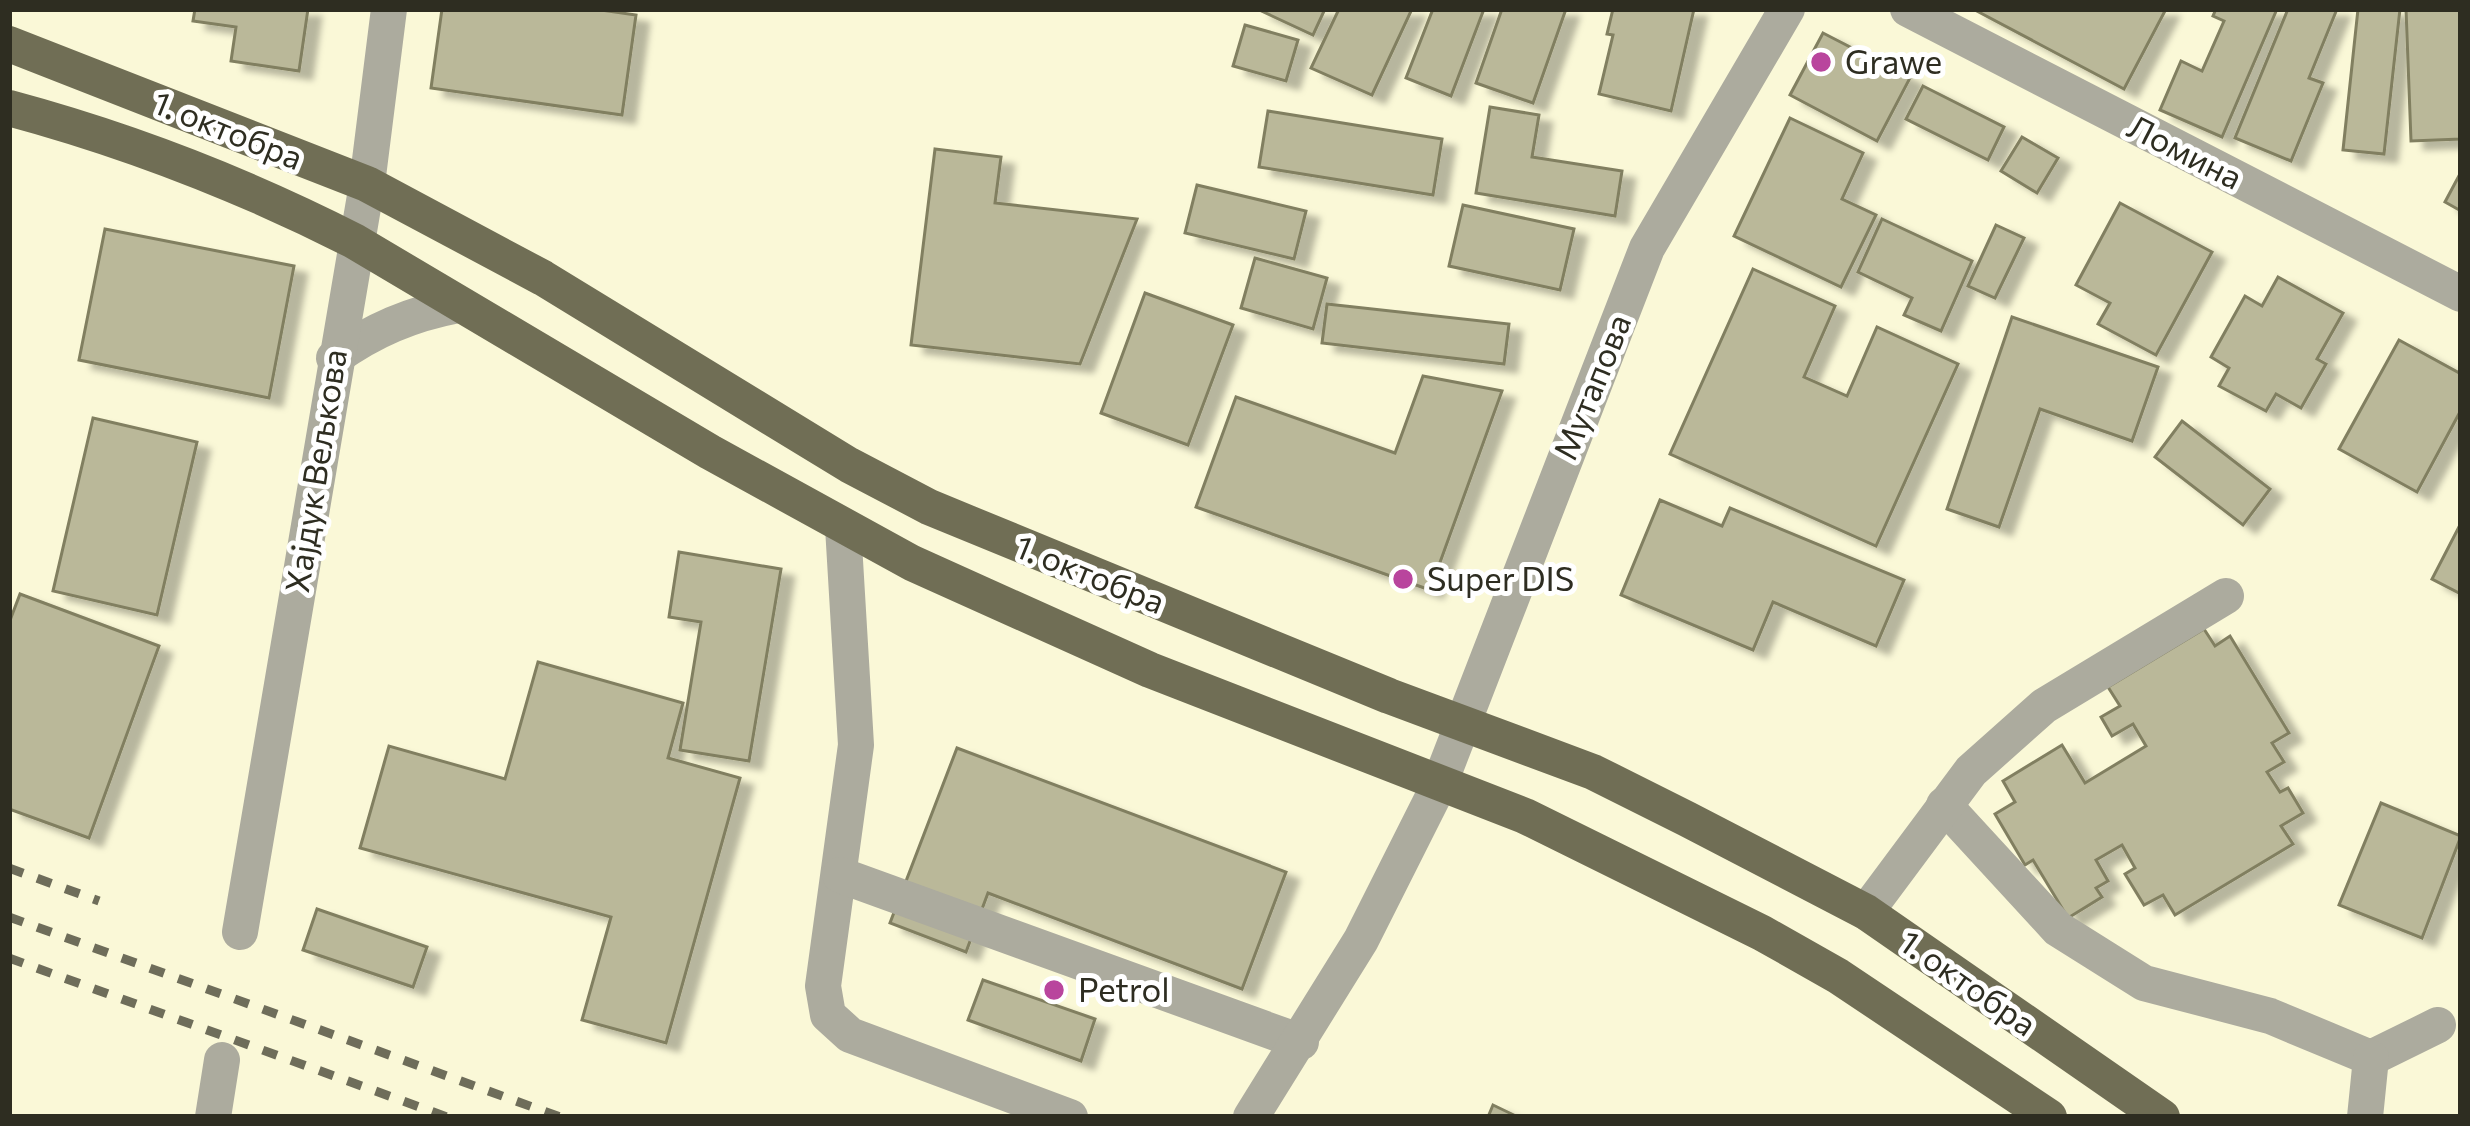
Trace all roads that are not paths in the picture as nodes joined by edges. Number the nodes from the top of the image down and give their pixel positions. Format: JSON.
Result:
{"nodes":[{"id":1,"x":389,"y":9,"type":"edge"},
{"id":2,"x":1786,"y":9,"type":"edge"},
{"id":3,"x":1908,"y":9,"type":"edge"},
{"id":4,"x":9,"y":44,"type":"edge"},
{"id":5,"x":9,"y":108,"type":"edge"},
{"id":6,"x":367,"y":184,"type":"junction"},
{"id":7,"x":354,"y":241,"type":"junction"},
{"id":8,"x":2461,"y":294,"type":"edge"},
{"id":9,"x":458,"y":305,"type":"junction"},
{"id":10,"x":334,"y":358,"type":"junction"},
{"id":11,"x":843,"y":527,"type":"junction"},
{"id":12,"x":2226,"y":596,"type":"dead end"},
{"id":13,"x":1465,"y":726,"type":"junction"},
{"id":14,"x":1439,"y":785,"type":"junction"},
{"id":15,"x":1944,"y":805,"type":"junction"},
{"id":16,"x":840,"y":875,"type":"junction"},
{"id":17,"x":1866,"y":912,"type":"junction"},
{"id":18,"x":240,"y":932,"type":"dead end"},
{"id":19,"x":2438,"y":1025,"type":"dead end"},
{"id":20,"x":1301,"y":1042,"type":"junction"},
{"id":21,"x":2371,"y":1058,"type":"junction"},
{"id":22,"x":222,"y":1060,"type":"dead end"},
{"id":23,"x":213,"y":1117,"type":"edge"},
{"id":24,"x":1070,"y":1117,"type":"edge"},
{"id":25,"x":1251,"y":1117,"type":"edge"},
{"id":26,"x":2049,"y":1117,"type":"edge"},
{"id":27,"x":2162,"y":1117,"type":"edge"},
{"id":28,"x":2365,"y":1117,"type":"edge"}],
"edges":[{"from":1,"to":6,"type":"street","name":"Хајдук Вељкова"},
{"from":2,"to":13,"type":"street","name":"Мутапова"},
{"from":3,"to":8,"type":"street","name":"Ломина"},
{"from":4,"to":6,"type":"main road","name":"1. октобра"},
{"from":5,"to":7,"type":"main road","name":"1. октобра"},
{"from":6,"to":7,"type":"street","name":"Хајдук Вељкова"},
{"from":6,"to":13,"type":"main road","name":"1. октобра"},
{"from":7,"to":9,"type":"main road","name":"1. октобра"},
{"from":7,"to":10,"type":"street","name":"Хајдук Вељкова"},
{"from":9,"to":10,"type":"street"},
{"from":9,"to":11,"type":"main road","name":"1. октобра"},
{"from":10,"to":18,"type":"street","name":"Хајдук Вељкова"},
{"from":11,"to":14,"type":"main road","name":"1. октобра"},
{"from":11,"to":16,"type":"street"},
{"from":12,"to":15,"type":"street"},
{"from":13,"to":14,"type":"street","name":"Мутапова"},
{"from":13,"to":17,"type":"main road","name":"1. октобра"},
{"from":14,"to":20,"type":"street","name":"Мутапова"},
{"from":14,"to":26,"type":"main road","name":"1. октобра"},
{"from":15,"to":17,"type":"street"},
{"from":15,"to":21,"type":"street"},
{"from":16,"to":20,"type":"street"},
{"from":16,"to":24,"type":"street"},
{"from":17,"to":27,"type":"main road","name":"1. октобра"},
{"from":19,"to":21,"type":"street"},
{"from":20,"to":25,"type":"street","name":"Мутапова"},
{"from":21,"to":28,"type":"street"},
{"from":22,"to":23,"type":"street"}]}
